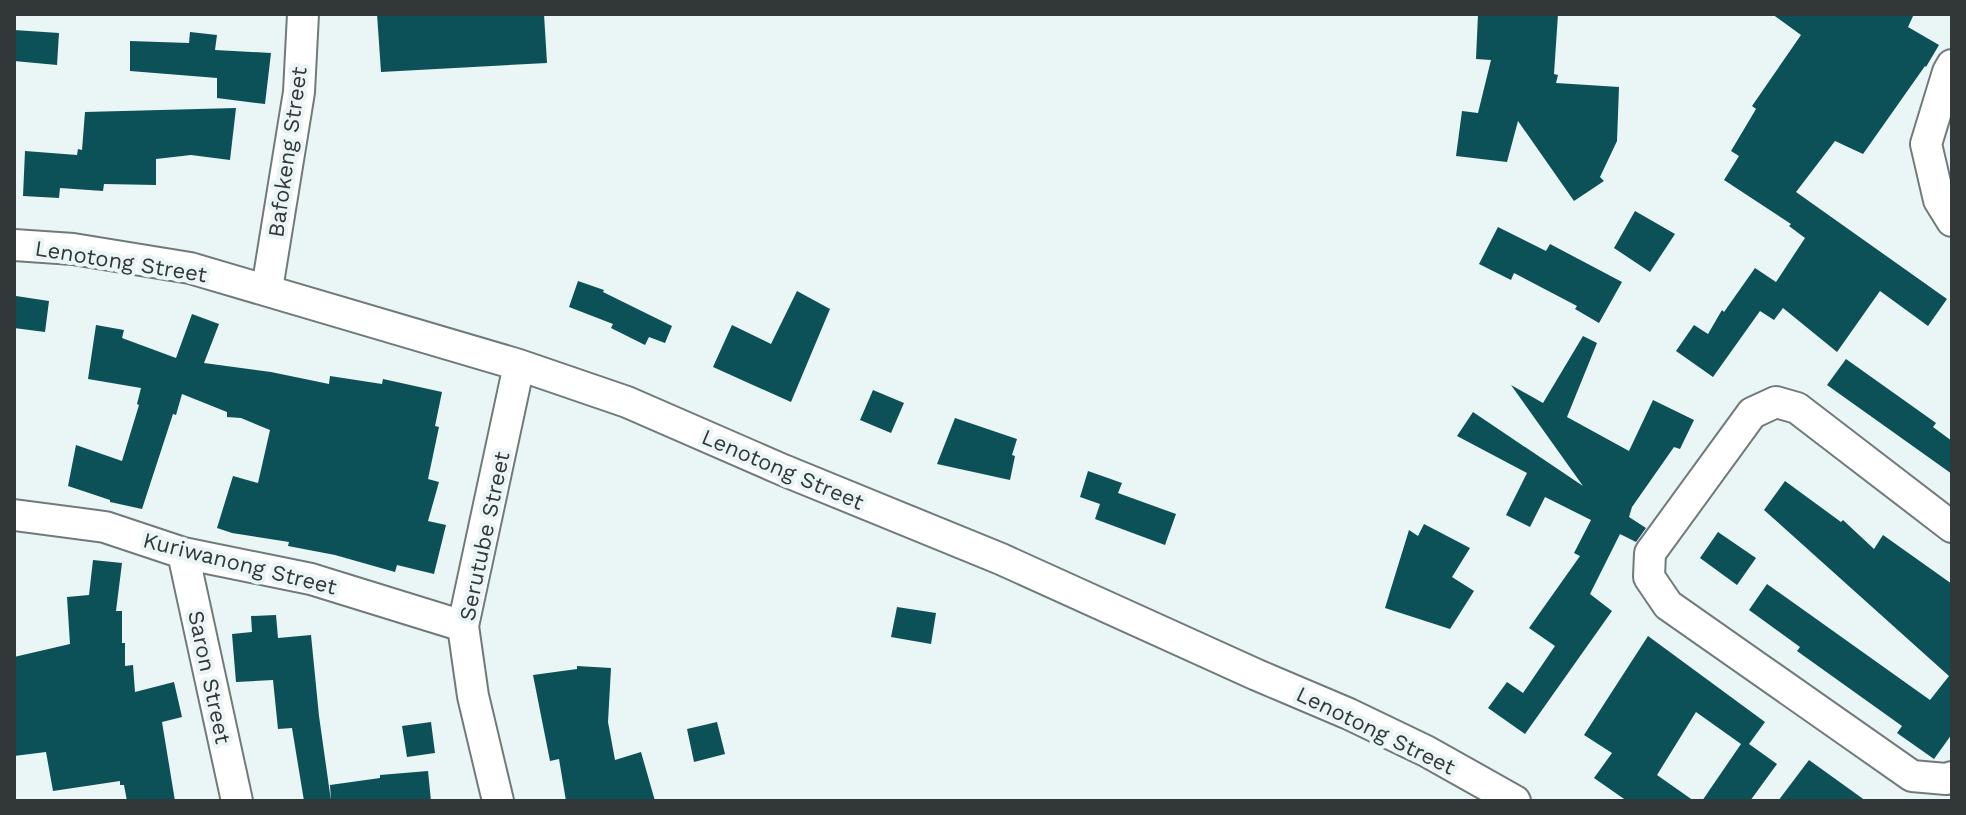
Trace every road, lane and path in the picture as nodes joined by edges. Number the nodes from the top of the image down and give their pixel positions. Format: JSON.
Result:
{"nodes":[{"id":1,"x":303,"y":14,"type":"edge"},
{"id":2,"x":1952,"y":65,"type":"edge"},
{"id":3,"x":1952,"y":221,"type":"edge"},
{"id":4,"x":14,"y":245,"type":"edge"},
{"id":5,"x":267,"y":289,"type":"junction"},
{"id":6,"x":519,"y":365,"type":"junction"},
{"id":7,"x":14,"y":515,"type":"edge"},
{"id":8,"x":1952,"y":527,"type":"edge"},
{"id":9,"x":183,"y":553,"type":"junction"},
{"id":10,"x":463,"y":626,"type":"junction"},
{"id":11,"x":1952,"y":777,"type":"edge"},
{"id":12,"x":237,"y":801,"type":"edge"},
{"id":13,"x":498,"y":801,"type":"edge"},
{"id":14,"x":1515,"y":801,"type":"edge"}],
"edges":[{"from":1,"to":5,"type":"street","name":"Bafokeng Street"},
{"from":2,"to":3,"type":"street"},
{"from":4,"to":5,"type":"street","name":"Lenotong Street"},
{"from":5,"to":6,"type":"street","name":"Lenotong Street"},
{"from":6,"to":10,"type":"street","name":"Serutube Street"},
{"from":6,"to":14,"type":"street","name":"Lenotong Street"},
{"from":7,"to":9,"type":"street","name":"Kuriwanong Street"},
{"from":8,"to":11,"type":"street"},
{"from":9,"to":10,"type":"street","name":"Kuriwanong Street"},
{"from":9,"to":12,"type":"street","name":"Saron Street"},
{"from":10,"to":13,"type":"street","name":"Serutube Street"}]}
